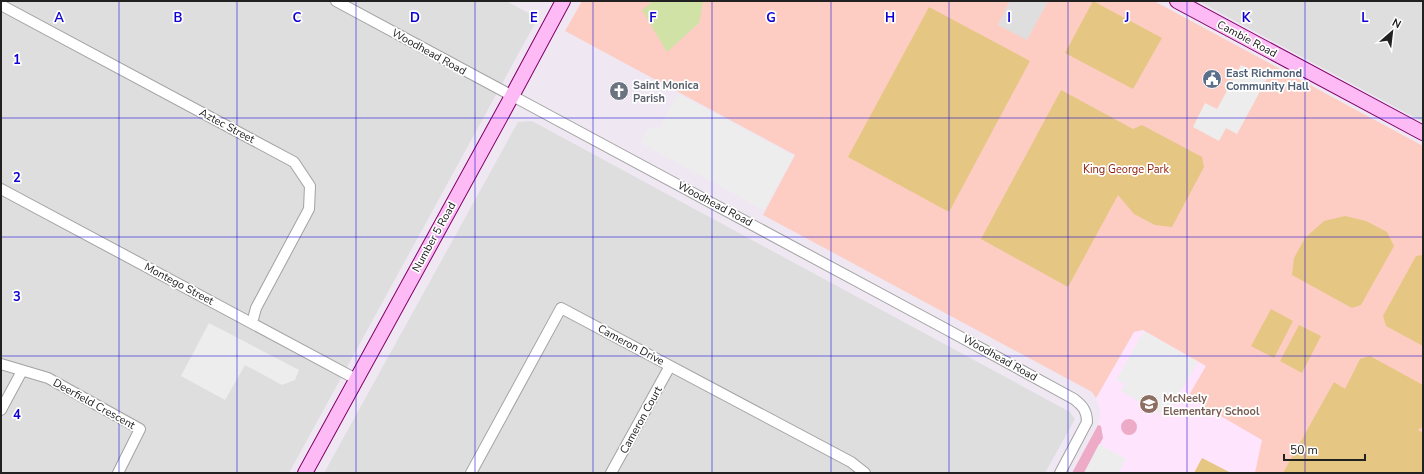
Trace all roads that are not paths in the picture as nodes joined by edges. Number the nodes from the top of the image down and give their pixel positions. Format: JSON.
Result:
{"nodes":[{"id":1,"x":336,"y":1,"type":"edge"},
{"id":2,"x":563,"y":1,"type":"edge"},
{"id":3,"x":1177,"y":1,"type":"edge"},
{"id":4,"x":1,"y":4,"type":"edge"},
{"id":5,"x":512,"y":96,"type":"junction"},
{"id":6,"x":1423,"y":133,"type":"edge"},
{"id":7,"x":1,"y":189,"type":"edge"},
{"id":8,"x":252,"y":323,"type":"junction"},
{"id":9,"x":1,"y":364,"type":"edge"},
{"id":10,"x":670,"y":366,"type":"junction"},
{"id":11,"x":22,"y":371,"type":"junction"},
{"id":12,"x":356,"y":379,"type":"junction"},
{"id":13,"x":1,"y":410,"type":"edge"},
{"id":14,"x":118,"y":473,"type":"edge"},
{"id":15,"x":305,"y":473,"type":"edge"},
{"id":16,"x":471,"y":473,"type":"edge"},
{"id":17,"x":611,"y":473,"type":"edge"},
{"id":18,"x":865,"y":473,"type":"edge"},
{"id":19,"x":1060,"y":473,"type":"edge"}],
"edges":[{"from":1,"to":5,"type":"street","name":"Woodhead Road"},
{"from":2,"to":5,"type":"main road","name":"Number 5 Road"},
{"from":3,"to":6,"type":"main road","name":"Cambie Road"},
{"from":4,"to":8,"type":"street","name":"Aztec Street"},
{"from":5,"to":12,"type":"main road","name":"Number 5 Road"},
{"from":5,"to":19,"type":"street","name":"Woodhead Road"},
{"from":7,"to":8,"type":"street","name":"Montego Street"},
{"from":8,"to":12,"type":"street","name":"Montego Street"},
{"from":9,"to":11,"type":"street","name":"Deerfield Crescent"},
{"from":10,"to":16,"type":"street","name":"Cameron Drive"},
{"from":10,"to":17,"type":"street","name":"Cameron Court"},
{"from":10,"to":18,"type":"street","name":"Cameron Drive"},
{"from":11,"to":13,"type":"street"},
{"from":11,"to":14,"type":"street","name":"Deerfield Crescent"},
{"from":12,"to":15,"type":"main road","name":"Number 5 Road"}]}
